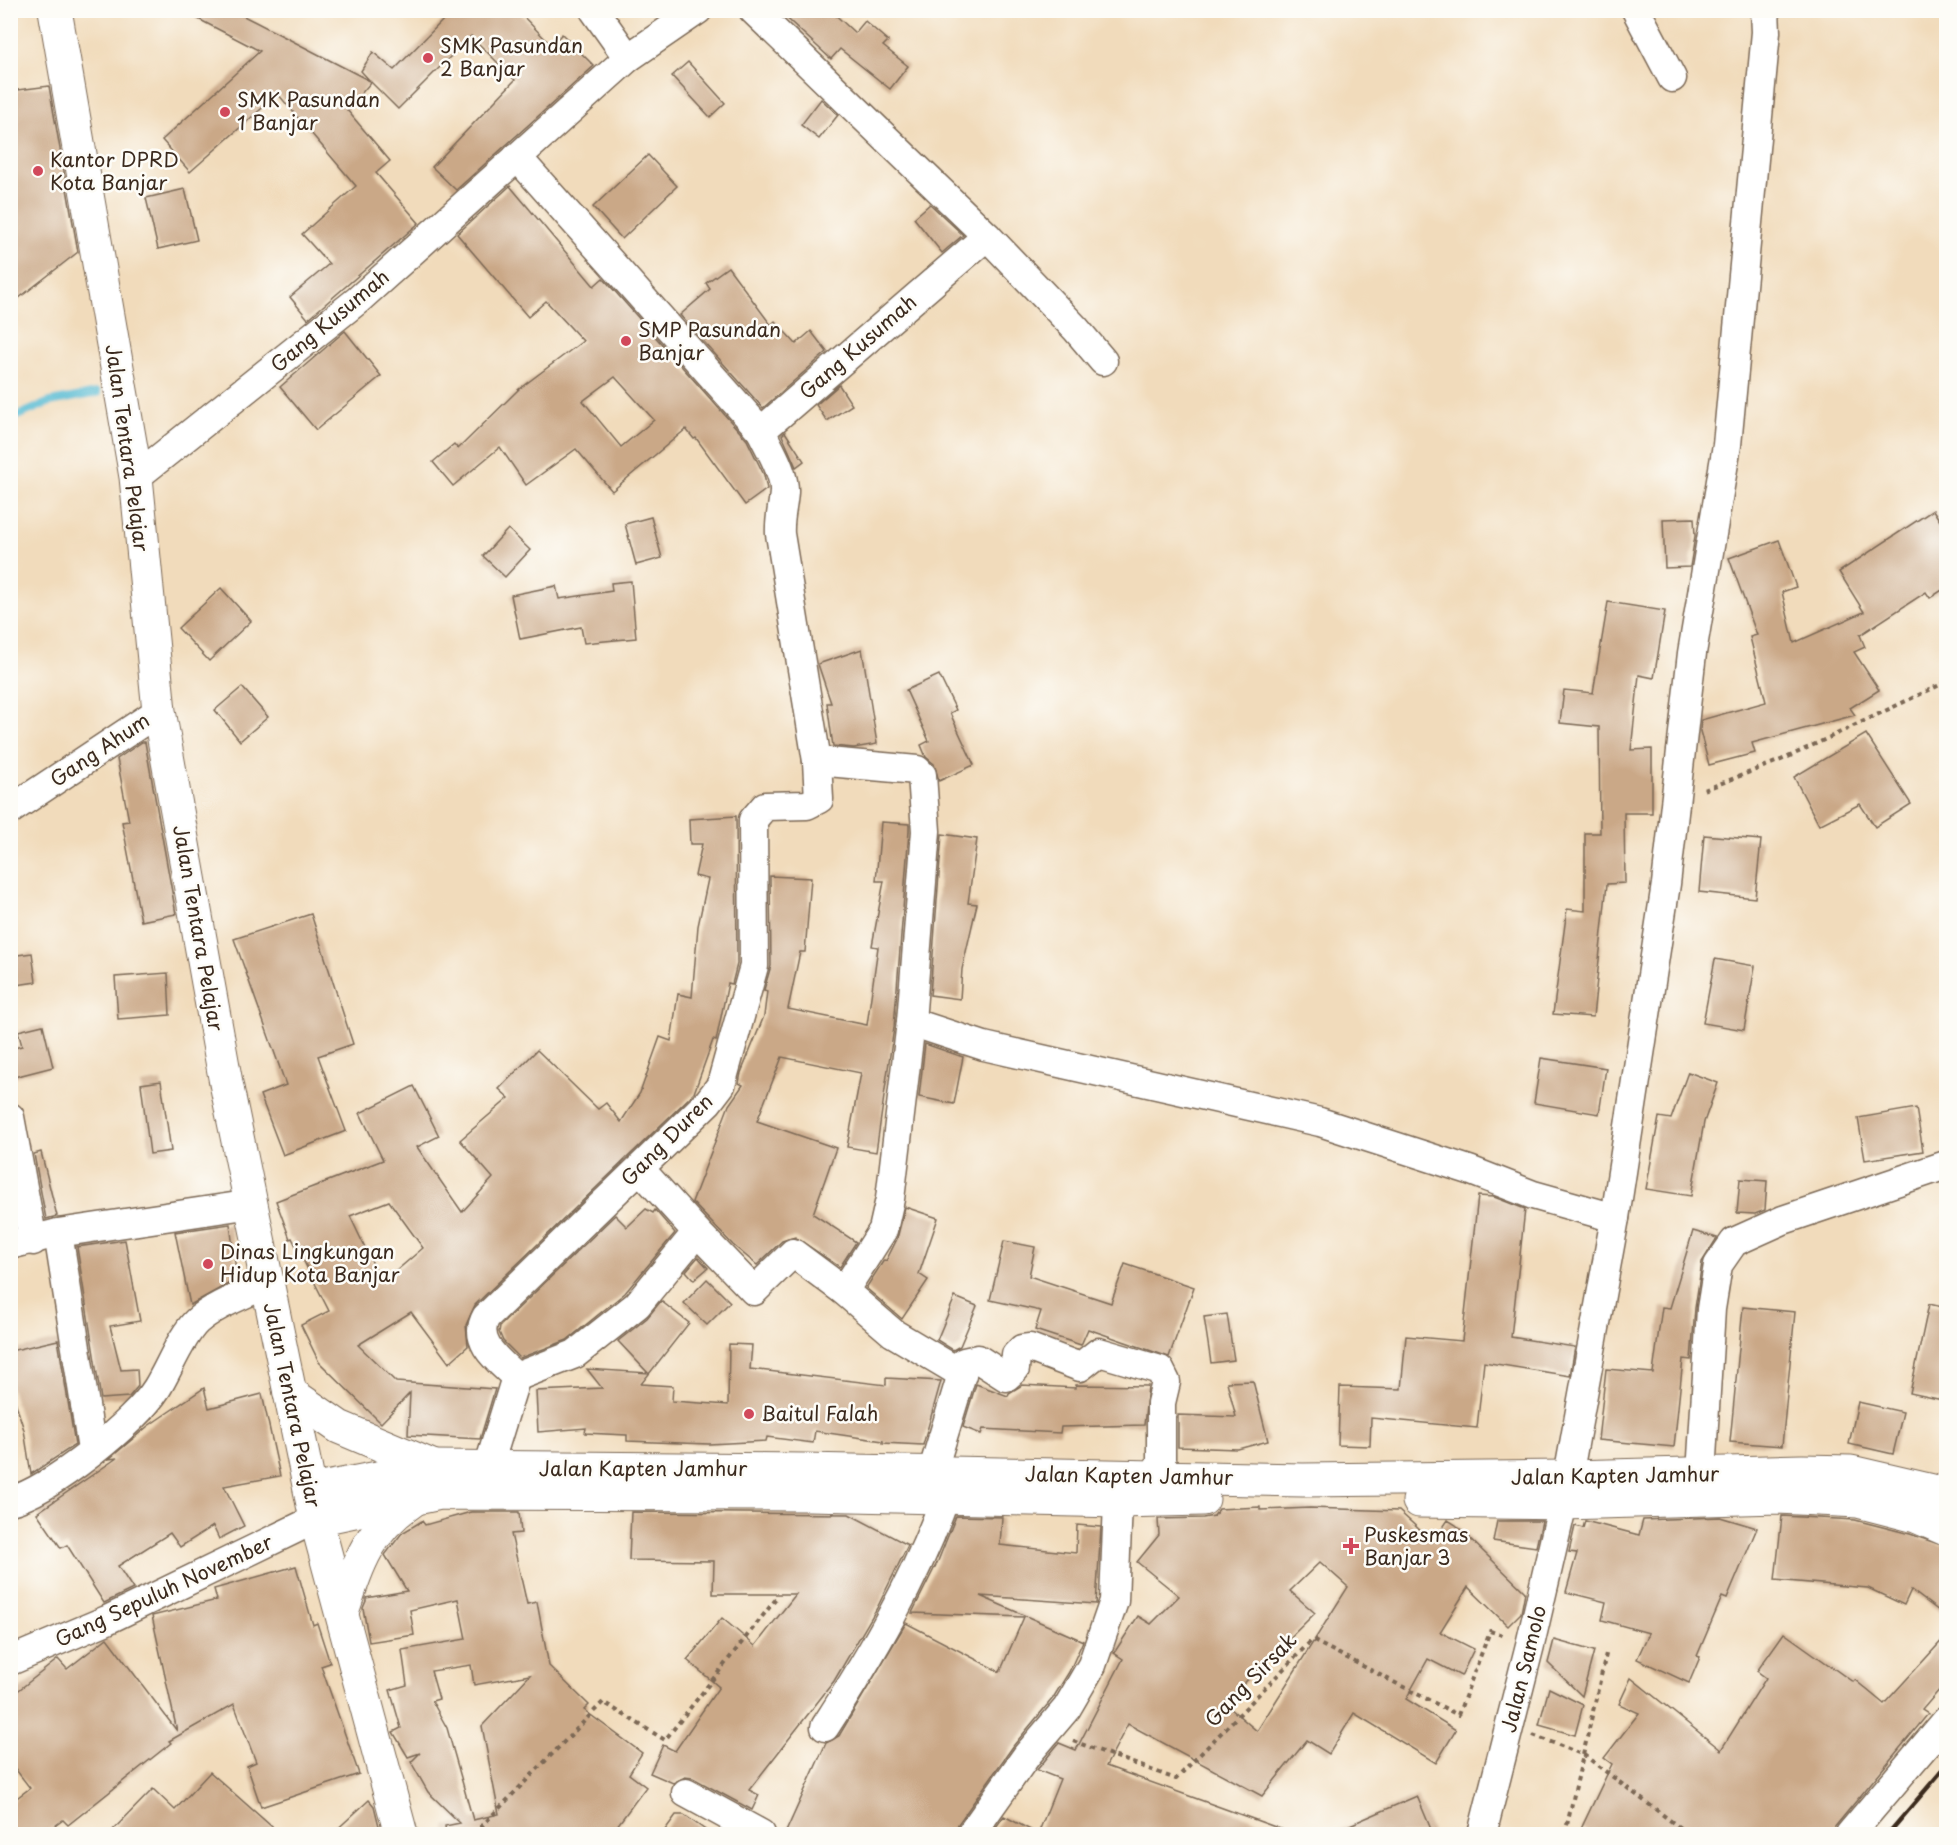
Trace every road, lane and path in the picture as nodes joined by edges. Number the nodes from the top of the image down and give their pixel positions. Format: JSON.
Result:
{"nodes":[{"id":1,"x":55,"y":10,"type":"edge"},
{"id":2,"x":594,"y":10,"type":"edge"},
{"id":3,"x":698,"y":10,"type":"edge"},
{"id":4,"x":753,"y":10,"type":"edge"},
{"id":5,"x":1636,"y":10,"type":"edge"},
{"id":6,"x":1765,"y":10,"type":"edge"},
{"id":7,"x":628,"y":58,"type":"junction"},
{"id":8,"x":1672,"y":78,"type":"dead end"},
{"id":9,"x":517,"y":157,"type":"junction"},
{"id":10,"x":987,"y":236,"type":"junction"},
{"id":11,"x":1103,"y":361,"type":"dead end"},
{"id":12,"x":761,"y":430,"type":"junction"},
{"id":13,"x":136,"y":477,"type":"junction"},
{"id":14,"x":1947,"y":681,"type":"edge"},
{"id":15,"x":159,"y":711,"type":"junction"},
{"id":16,"x":817,"y":761,"type":"junction"},
{"id":17,"x":1675,"y":801,"type":"junction"},
{"id":18,"x":10,"y":810,"type":"edge"},
{"id":19,"x":910,"y":1022,"type":"junction"},
{"id":20,"x":10,"y":1117,"type":"edge"},
{"id":21,"x":1947,"y":1166,"type":"edge"},
{"id":22,"x":640,"y":1169,"type":"junction"},
{"id":23,"x":252,"y":1204,"type":"junction"},
{"id":24,"x":1615,"y":1218,"type":"junction"},
{"id":25,"x":697,"y":1232,"type":"junction"},
{"id":26,"x":34,"y":1240,"type":"edge"},
{"id":27,"x":266,"y":1284,"type":"junction"},
{"id":28,"x":844,"y":1290,"type":"junction"},
{"id":29,"x":962,"y":1374,"type":"junction"},
{"id":30,"x":516,"y":1377,"type":"junction"},
{"id":31,"x":290,"y":1393,"type":"junction"},
{"id":32,"x":92,"y":1450,"type":"junction"},
{"id":33,"x":488,"y":1468,"type":"junction"},
{"id":34,"x":1701,"y":1474,"type":"junction"},
{"id":35,"x":1161,"y":1477,"type":"junction"},
{"id":36,"x":437,"y":1480,"type":"junction"},
{"id":37,"x":746,"y":1482,"type":"junction"},
{"id":38,"x":938,"y":1485,"type":"junction"},
{"id":39,"x":1119,"y":1489,"type":"junction"},
{"id":40,"x":1565,"y":1490,"type":"junction"},
{"id":41,"x":1947,"y":1494,"type":"edge"},
{"id":42,"x":10,"y":1502,"type":"edge"},
{"id":43,"x":313,"y":1505,"type":"junction"},
{"id":44,"x":1947,"y":1529,"type":"edge"},
{"id":45,"x":776,"y":1599,"type":"dead end"},
{"id":46,"x":342,"y":1612,"type":"junction"},
{"id":47,"x":1530,"y":1645,"type":"junction"},
{"id":48,"x":1607,"y":1650,"type":"dead end"},
{"id":49,"x":10,"y":1661,"type":"edge"},
{"id":50,"x":1947,"y":1721,"type":"edge"},
{"id":51,"x":825,"y":1727,"type":"dead end"},
{"id":52,"x":1510,"y":1727,"type":"junction"},
{"id":53,"x":1047,"y":1731,"type":"junction"},
{"id":54,"x":1584,"y":1755,"type":"junction"},
{"id":55,"x":686,"y":1793,"type":"dead end"},
{"id":56,"x":401,"y":1834,"type":"edge"},
{"id":57,"x":474,"y":1834,"type":"edge"},
{"id":58,"x":762,"y":1834,"type":"edge"},
{"id":59,"x":970,"y":1834,"type":"edge"},
{"id":60,"x":1482,"y":1834,"type":"edge"},
{"id":61,"x":1565,"y":1834,"type":"edge"},
{"id":62,"x":1688,"y":1834,"type":"edge"},
{"id":63,"x":1850,"y":1834,"type":"edge"}],
"edges":[{"from":1,"to":13,"type":"street","name":"Jalan Tentara Pelajar"},
{"from":2,"to":7,"type":"street"},
{"from":3,"to":7,"type":"street","name":"Gang Kusumah"},
{"from":4,"to":10,"type":"street"},
{"from":5,"to":8,"type":"street"},
{"from":6,"to":17,"type":"street","name":"Jalan Samolo"},
{"from":7,"to":9,"type":"street","name":"Gang Kusumah"},
{"from":9,"to":12,"type":"street"},
{"from":9,"to":13,"type":"street","name":"Gang Kusumah"},
{"from":10,"to":11,"type":"street"},
{"from":10,"to":12,"type":"street","name":"Gang Kusumah"},
{"from":12,"to":16,"type":"street","name":"Gang Duren"},
{"from":13,"to":15,"type":"street","name":"Jalan Tentara Pelajar"},
{"from":14,"to":17,"type":"path"},
{"from":15,"to":18,"type":"street","name":"Gang Ahum"},
{"from":15,"to":23,"type":"street","name":"Jalan Tentara Pelajar"},
{"from":16,"to":19,"type":"street"},
{"from":16,"to":22,"type":"street","name":"Gang Duren"},
{"from":17,"to":24,"type":"street","name":"Jalan Samolo"},
{"from":19,"to":24,"type":"street"},
{"from":19,"to":28,"type":"street"},
{"from":20,"to":26,"type":"street"},
{"from":21,"to":34,"type":"street"},
{"from":22,"to":25,"type":"street"},
{"from":22,"to":30,"type":"street","name":"Gang Duren"},
{"from":23,"to":26,"type":"street"},
{"from":23,"to":27,"type":"street","name":"Jalan Tentara Pelajar"},
{"from":24,"to":40,"type":"street","name":"Jalan Samolo"},
{"from":25,"to":28,"type":"street"},
{"from":25,"to":30,"type":"street"},
{"from":26,"to":32,"type":"street"},
{"from":27,"to":31,"type":"street","name":"Jalan Tentara Pelajar"},
{"from":27,"to":32,"type":"street"},
{"from":28,"to":29,"type":"street"},
{"from":29,"to":35,"type":"street"},
{"from":29,"to":38,"type":"street"},
{"from":30,"to":33,"type":"street"},
{"from":31,"to":36,"type":"street"},
{"from":31,"to":43,"type":"street","name":"Jalan Tentara Pelajar"},
{"from":32,"to":42,"type":"street"},
{"from":33,"to":36,"type":"street","name":"Jalan Kapten Jamhur"},
{"from":33,"to":37,"type":"street","name":"Jalan Kapten Jamhur"},
{"from":34,"to":40,"type":"street","name":"Jalan Kapten Jamhur"},
{"from":34,"to":41,"type":"street","name":"Jalan Kapten Jamhur"},
{"from":35,"to":39,"type":"street","name":"Jalan Kapten Jamhur"},
{"from":35,"to":40,"type":"street","name":"Jalan Kapten Jamhur"},
{"from":36,"to":37,"type":"street","name":"Jalan Kapten Jamhur"},
{"from":36,"to":43,"type":"street","name":"Jalan Kapten Jamhur"},
{"from":36,"to":46,"type":"street"},
{"from":37,"to":38,"type":"street","name":"Jalan Kapten Jamhur"},
{"from":38,"to":39,"type":"street","name":"Jalan Kapten Jamhur"},
{"from":38,"to":51,"type":"street"},
{"from":39,"to":40,"type":"street","name":"Jalan Kapten Jamhur"},
{"from":39,"to":53,"type":"street"},
{"from":40,"to":44,"type":"street","name":"Jalan Kapten Jamhur"},
{"from":40,"to":47,"type":"street","name":"Jalan Samolo"},
{"from":43,"to":46,"type":"street","name":"Jalan Tentara Pelajar"},
{"from":43,"to":49,"type":"street","name":"Gang Sepuluh November"},
{"from":45,"to":57,"type":"path"},
{"from":46,"to":56,"type":"street","name":"Jalan Tentara Pelajar"},
{"from":47,"to":52,"type":"street","name":"Jalan Samolo"},
{"from":47,"to":53,"type":"path","name":"Gang Sirsak"},
{"from":48,"to":54,"type":"path"},
{"from":50,"to":63,"type":"street"},
{"from":52,"to":54,"type":"path"},
{"from":52,"to":60,"type":"street","name":"Jalan Samolo"},
{"from":53,"to":59,"type":"street"},
{"from":54,"to":61,"type":"path"},
{"from":54,"to":62,"type":"path"},
{"from":55,"to":58,"type":"street"}]}
